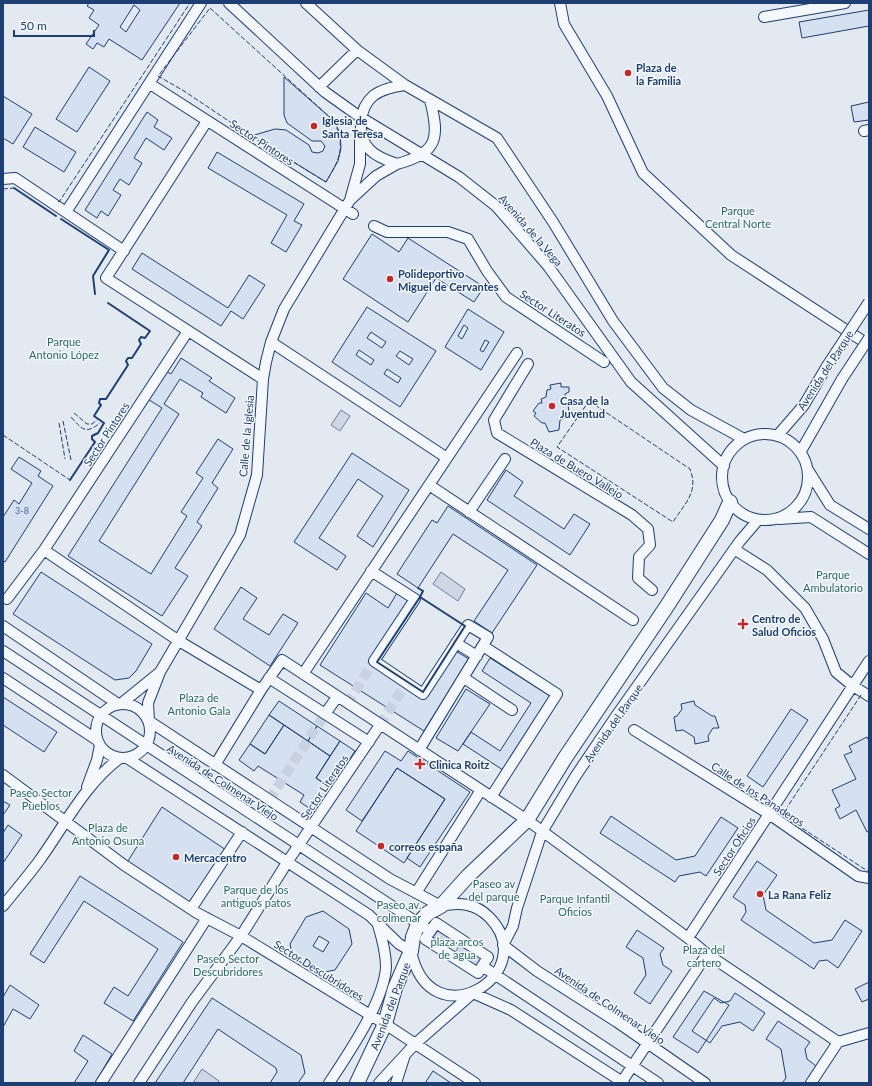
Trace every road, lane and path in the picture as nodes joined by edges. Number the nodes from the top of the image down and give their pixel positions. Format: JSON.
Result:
{"nodes":[{"id":1,"x":202,"y":3,"type":"edge"},
{"id":2,"x":229,"y":3,"type":"edge"},
{"id":3,"x":306,"y":3,"type":"edge"},
{"id":4,"x":560,"y":3,"type":"edge"},
{"id":5,"x":845,"y":3,"type":"edge"},
{"id":6,"x":764,"y":17,"type":"dead end"},
{"id":7,"x":357,"y":50,"type":"junction"},
{"id":8,"x":150,"y":84,"type":"junction"},
{"id":9,"x":405,"y":85,"type":"junction"},
{"id":10,"x":319,"y":87,"type":"junction"},
{"id":11,"x":430,"y":100,"type":"junction"},
{"id":12,"x":360,"y":117,"type":"junction"},
{"id":13,"x":207,"y":121,"type":"junction"},
{"id":14,"x":422,"y":156,"type":"junction"},
{"id":15,"x":397,"y":164,"type":"junction"},
{"id":16,"x":3,"y":179,"type":"edge"},
{"id":17,"x":350,"y":200,"type":"junction"},
{"id":18,"x":66,"y":212,"type":"junction"},
{"id":19,"x":349,"y":212,"type":"junction"},
{"id":20,"x":374,"y":226,"type":"dead end"},
{"id":21,"x":124,"y":251,"type":"junction"},
{"id":22,"x":869,"y":302,"type":"edge"},
{"id":23,"x":188,"y":331,"type":"junction"},
{"id":24,"x":869,"y":338,"type":"edge"},
{"id":25,"x":271,"y":342,"type":"junction"},
{"id":26,"x":869,"y":345,"type":"edge"},
{"id":27,"x":517,"y":353,"type":"dead end"},
{"id":28,"x":604,"y":362,"type":"dead end"},
{"id":29,"x":528,"y":364,"type":"dead end"},
{"id":30,"x":263,"y":379,"type":"junction"},
{"id":31,"x":778,"y":435,"type":"junction"},
{"id":32,"x":744,"y":439,"type":"junction"},
{"id":33,"x":801,"y":451,"type":"junction"},
{"id":34,"x":447,"y":458,"type":"junction"},
{"id":35,"x":505,"y":459,"type":"dead end"},
{"id":36,"x":724,"y":466,"type":"junction"},
{"id":37,"x":808,"y":470,"type":"junction"},
{"id":38,"x":429,"y":485,"type":"junction"},
{"id":39,"x":730,"y":502,"type":"junction"},
{"id":40,"x":469,"y":512,"type":"junction"},
{"id":41,"x":777,"y":519,"type":"junction"},
{"id":42,"x":758,"y":520,"type":"junction"},
{"id":43,"x":869,"y":529,"type":"edge"},
{"id":44,"x":734,"y":549,"type":"junction"},
{"id":45,"x":44,"y":550,"type":"junction"},
{"id":46,"x":869,"y":554,"type":"edge"},
{"id":47,"x":372,"y":572,"type":"junction"},
{"id":48,"x":652,"y":590,"type":"dead end"},
{"id":49,"x":7,"y":599,"type":"dead end"},
{"id":50,"x":633,"y":620,"type":"dead end"},
{"id":51,"x":3,"y":626,"type":"edge"},
{"id":52,"x":179,"y":642,"type":"junction"},
{"id":53,"x":456,"y":643,"type":"junction"},
{"id":54,"x":483,"y":646,"type":"junction"},
{"id":55,"x":3,"y":651,"type":"edge"},
{"id":56,"x":477,"y":656,"type":"junction"},
{"id":57,"x":869,"y":661,"type":"edge"},
{"id":58,"x":160,"y":672,"type":"junction"},
{"id":59,"x":303,"y":674,"type":"junction"},
{"id":60,"x":3,"y":678,"type":"edge"},
{"id":61,"x":269,"y":678,"type":"junction"},
{"id":62,"x":464,"y":678,"type":"junction"},
{"id":63,"x":853,"y":686,"type":"junction"},
{"id":64,"x":261,"y":690,"type":"junction"},
{"id":65,"x":869,"y":696,"type":"edge"},
{"id":66,"x":337,"y":697,"type":"junction"},
{"id":67,"x":120,"y":703,"type":"junction"},
{"id":68,"x":512,"y":710,"type":"dead end"},
{"id":69,"x":325,"y":714,"type":"junction"},
{"id":70,"x":100,"y":716,"type":"junction"},
{"id":71,"x":149,"y":721,"type":"junction"},
{"id":72,"x":380,"y":725,"type":"junction"},
{"id":73,"x":634,"y":730,"type":"dead end"},
{"id":74,"x":98,"y":742,"type":"junction"},
{"id":75,"x":369,"y":742,"type":"junction"},
{"id":76,"x":146,"y":746,"type":"junction"},
{"id":77,"x":419,"y":750,"type":"junction"},
{"id":78,"x":124,"y":758,"type":"junction"},
{"id":79,"x":215,"y":765,"type":"junction"},
{"id":80,"x":3,"y":775,"type":"edge"},
{"id":81,"x":481,"y":790,"type":"junction"},
{"id":82,"x":85,"y":791,"type":"junction"},
{"id":83,"x":491,"y":797,"type":"junction"},
{"id":84,"x":770,"y":814,"type":"junction"},
{"id":85,"x":527,"y":820,"type":"junction"},
{"id":86,"x":65,"y":821,"type":"junction"},
{"id":87,"x":311,"y":828,"type":"junction"},
{"id":88,"x":242,"y":832,"type":"junction"},
{"id":89,"x":542,"y":832,"type":"junction"},
{"id":90,"x":299,"y":846,"type":"junction"},
{"id":91,"x":288,"y":861,"type":"junction"},
{"id":92,"x":869,"y":878,"type":"edge"},
{"id":93,"x":416,"y":893,"type":"junction"},
{"id":94,"x":3,"y":906,"type":"edge"},
{"id":95,"x":441,"y":906,"type":"junction"},
{"id":96,"x":191,"y":909,"type":"junction"},
{"id":97,"x":208,"y":918,"type":"junction"},
{"id":98,"x":377,"y":923,"type":"junction"},
{"id":99,"x":424,"y":928,"type":"junction"},
{"id":100,"x":241,"y":936,"type":"junction"},
{"id":101,"x":688,"y":938,"type":"junction"},
{"id":102,"x":503,"y":945,"type":"junction"},
{"id":103,"x":411,"y":951,"type":"junction"},
{"id":104,"x":707,"y":954,"type":"junction"},
{"id":105,"x":482,"y":966,"type":"junction"},
{"id":106,"x":496,"y":976,"type":"junction"},
{"id":107,"x":473,"y":993,"type":"junction"},
{"id":108,"x":369,"y":1016,"type":"junction"},
{"id":109,"x":386,"y":1024,"type":"junction"},
{"id":110,"x":868,"y":1036,"type":"edge"},
{"id":111,"x":838,"y":1042,"type":"junction"},
{"id":112,"x":415,"y":1044,"type":"junction"},
{"id":113,"x":648,"y":1044,"type":"junction"},
{"id":114,"x":405,"y":1054,"type":"junction"},
{"id":115,"x":632,"y":1066,"type":"junction"},
{"id":116,"x":101,"y":1083,"type":"edge"},
{"id":117,"x":139,"y":1083,"type":"edge"},
{"id":118,"x":329,"y":1083,"type":"edge"},
{"id":119,"x":357,"y":1083,"type":"edge"},
{"id":120,"x":379,"y":1083,"type":"edge"},
{"id":121,"x":396,"y":1083,"type":"edge"},
{"id":122,"x":475,"y":1083,"type":"edge"},
{"id":123,"x":623,"y":1083,"type":"edge"},
{"id":124,"x":658,"y":1083,"type":"edge"},
{"id":125,"x":705,"y":1083,"type":"edge"},
{"id":126,"x":811,"y":1083,"type":"edge"}],
"edges":[{"from":1,"to":8,"type":"street"},
{"from":2,"to":10,"type":"street","name":"Avenida de la Vega"},
{"from":3,"to":7,"type":"street","name":"Avenida de la Vega"},
{"from":4,"to":26,"type":"street"},
{"from":5,"to":6,"type":"street"},
{"from":7,"to":9,"type":"street","name":"Avenida de la Vega"},
{"from":7,"to":10,"type":"street"},
{"from":8,"to":13,"type":"street","name":"Sector Pintores"},
{"from":8,"to":18,"type":"street"},
{"from":9,"to":11,"type":"street","name":"Avenida de la Vega"},
{"from":9,"to":12,"type":"street"},
{"from":10,"to":12,"type":"street","name":"Avenida de la Vega"},
{"from":11,"to":14,"type":"street"},
{"from":11,"to":32,"type":"street","name":"Avenida de la Vega"},
{"from":12,"to":14,"type":"street","name":"Avenida de la Vega"},
{"from":12,"to":15,"type":"street"},
{"from":12,"to":17,"type":"street","name":"Calle de la Iglesia"},
{"from":13,"to":19,"type":"street","name":"Sector Pintores"},
{"from":13,"to":21,"type":"street"},
{"from":14,"to":15,"type":"street","name":"Calle de la Iglesia"},
{"from":14,"to":36,"type":"street","name":"Avenida de la Vega"},
{"from":15,"to":17,"type":"street","name":"Calle de la Iglesia"},
{"from":16,"to":18,"type":"street"},
{"from":17,"to":19,"type":"street","name":"Calle de la Iglesia"},
{"from":18,"to":21,"type":"street"},
{"from":19,"to":25,"type":"street","name":"Calle de la Iglesia"},
{"from":20,"to":28,"type":"street","name":"Sector Literatos"},
{"from":21,"to":23,"type":"street"},
{"from":22,"to":31,"type":"street","name":"Avenida del Parque","bridge":true},
{"from":23,"to":30,"type":"street"},
{"from":23,"to":45,"type":"street","name":"Sector Pintores"},
{"from":24,"to":33,"type":"street","name":"Avenida del Parque","bridge":true},
{"from":25,"to":30,"type":"street","name":"Calle de la Iglesia"},
{"from":25,"to":34,"type":"street"},
{"from":27,"to":34,"type":"street"},
{"from":29,"to":48,"type":"street","name":"Plaza de Buero Vallejo"},
{"from":30,"to":52,"type":"street","name":"Calle de la Iglesia"},
{"from":31,"to":32,"type":"street"},
{"from":31,"to":33,"type":"street"},
{"from":32,"to":36,"type":"street"},
{"from":33,"to":37,"type":"street"},
{"from":34,"to":38,"type":"street"},
{"from":35,"to":40,"type":"street"},
{"from":36,"to":39,"type":"street"},
{"from":37,"to":41,"type":"street"},
{"from":37,"to":43,"type":"street"},
{"from":38,"to":40,"type":"street"},
{"from":38,"to":47,"type":"street"},
{"from":39,"to":42,"type":"street"},
{"from":39,"to":85,"type":"street","name":"Avenida del Parque"},
{"from":40,"to":50,"type":"street"},
{"from":41,"to":42,"type":"street"},
{"from":41,"to":46,"type":"street"},
{"from":42,"to":44,"type":"street","name":"Avenida del Parque"},
{"from":44,"to":63,"type":"street"},
{"from":44,"to":89,"type":"street","name":"Avenida del Parque"},
{"from":45,"to":49,"type":"street","name":"Sector Pintores"},
{"from":45,"to":52,"type":"street"},
{"from":47,"to":53,"type":"street"},
{"from":47,"to":59,"type":"street"},
{"from":51,"to":67,"type":"street"},
{"from":52,"to":58,"type":"street","name":"Calle de la Iglesia"},
{"from":52,"to":64,"type":"street"},
{"from":53,"to":54,"type":"street"},
{"from":53,"to":56,"type":"street"},
{"from":54,"to":56,"type":"street"},
{"from":54,"to":83,"type":"street"},
{"from":55,"to":70,"type":"street","name":"Avenida de Colmenar Viejo"},
{"from":56,"to":62,"type":"street"},
{"from":57,"to":63,"type":"street","name":"Sector Oficios"},
{"from":58,"to":67,"type":"street","name":"Calle de la Iglesia"},
{"from":58,"to":71,"type":"street","name":"Calle de la Iglesia"},
{"from":59,"to":61,"type":"street"},
{"from":59,"to":66,"type":"street"},
{"from":60,"to":74,"type":"street"},
{"from":61,"to":64,"type":"street"},
{"from":61,"to":69,"type":"street"},
{"from":62,"to":68,"type":"street"},
{"from":62,"to":77,"type":"street"},
{"from":63,"to":65,"type":"street"},
{"from":63,"to":84,"type":"street","name":"Sector Oficios"},
{"from":64,"to":79,"type":"street"},
{"from":66,"to":69,"type":"street"},
{"from":66,"to":72,"type":"street"},
{"from":67,"to":70,"type":"street","name":"Calle de la Iglesia"},
{"from":67,"to":71,"type":"street","name":"Avenida de Colmenar Viejo"},
{"from":69,"to":75,"type":"street"},
{"from":70,"to":74,"type":"street"},
{"from":70,"to":76,"type":"street","name":"Avenida de Colmenar Viejo"},
{"from":71,"to":76,"type":"street","name":"Calle de la Iglesia"},
{"from":71,"to":79,"type":"street","name":"Avenida de Colmenar Viejo"},
{"from":72,"to":75,"type":"street","name":"Sector Literatos"},
{"from":72,"to":77,"type":"street"},
{"from":73,"to":84,"type":"street","name":"Calle de los Panaderos"},
{"from":74,"to":78,"type":"street"},
{"from":74,"to":82,"type":"street"},
{"from":75,"to":87,"type":"street","name":"Sector Literatos"},
{"from":76,"to":78,"type":"street"},
{"from":76,"to":90,"type":"street","name":"Avenida de Colmenar Viejo"},
{"from":77,"to":81,"type":"street"},
{"from":78,"to":82,"type":"street"},
{"from":78,"to":88,"type":"street"},
{"from":79,"to":87,"type":"street","name":"Avenida de Colmenar Viejo"},
{"from":80,"to":86,"type":"street","name":"Sector Descubridores"},
{"from":81,"to":83,"type":"street"},
{"from":81,"to":93,"type":"street"},
{"from":82,"to":86,"type":"street"},
{"from":83,"to":85,"type":"street"},
{"from":84,"to":92,"type":"street","name":"Calle de los Panaderos"},
{"from":84,"to":101,"type":"street","name":"Sector Oficios"},
{"from":85,"to":89,"type":"street"},
{"from":85,"to":95,"type":"street","name":"Avenida del Parque"},
{"from":86,"to":94,"type":"street"},
{"from":86,"to":96,"type":"street","name":"Sector Descubridores"},
{"from":87,"to":90,"type":"street","name":"Sector Literatos"},
{"from":87,"to":93,"type":"street","name":"Avenida de Colmenar Viejo"},
{"from":88,"to":91,"type":"street"},
{"from":88,"to":96,"type":"street"},
{"from":89,"to":101,"type":"street"},
{"from":89,"to":102,"type":"street","name":"Avenida del Parque"},
{"from":90,"to":91,"type":"street"},
{"from":90,"to":99,"type":"street","name":"Avenida de Colmenar Viejo"},
{"from":91,"to":98,"type":"street"},
{"from":91,"to":100,"type":"street"},
{"from":93,"to":95,"type":"street","name":"Avenida de Colmenar Viejo"},
{"from":95,"to":99,"type":"street","name":"Avenida del Parque"},
{"from":95,"to":102,"type":"street"},
{"from":96,"to":97,"type":"street","name":"Sector Descubridores"},
{"from":97,"to":100,"type":"street","name":"Sector Descubridores"},
{"from":97,"to":116,"type":"street"},
{"from":98,"to":103,"type":"street"},
{"from":98,"to":108,"type":"street"},
{"from":99,"to":103,"type":"street","name":"Avenida del Parque"},
{"from":99,"to":105,"type":"street"},
{"from":99,"to":105,"type":"street"},
{"from":100,"to":108,"type":"street","name":"Sector Descubridores"},
{"from":100,"to":117,"type":"street"},
{"from":101,"to":104,"type":"street"},
{"from":102,"to":106,"type":"street"},
{"from":102,"to":113,"type":"street","name":"Avenida de Colmenar Viejo"},
{"from":103,"to":107,"type":"street"},
{"from":103,"to":109,"type":"street","name":"Avenida del Parque"},
{"from":104,"to":111,"type":"street"},
{"from":104,"to":113,"type":"street"},
{"from":105,"to":106,"type":"street"},
{"from":106,"to":107,"type":"street"},
{"from":106,"to":115,"type":"street"},
{"from":107,"to":112,"type":"street"},
{"from":107,"to":123,"type":"street"},
{"from":108,"to":109,"type":"street","name":"Sector Descubridores"},
{"from":108,"to":118,"type":"street"},
{"from":109,"to":112,"type":"street","name":"Sector Descubridores"},
{"from":109,"to":119,"type":"street","name":"Avenida del Parque"},
{"from":110,"to":111,"type":"street"},
{"from":111,"to":126,"type":"street"},
{"from":112,"to":114,"type":"street"},
{"from":112,"to":122,"type":"street","name":"Sector Descubridores"},
{"from":113,"to":115,"type":"street"},
{"from":113,"to":125,"type":"street","name":"Avenida de Colmenar Viejo"},
{"from":114,"to":120,"type":"street"},
{"from":114,"to":121,"type":"street"},
{"from":115,"to":123,"type":"street"},
{"from":115,"to":124,"type":"street"}]}
